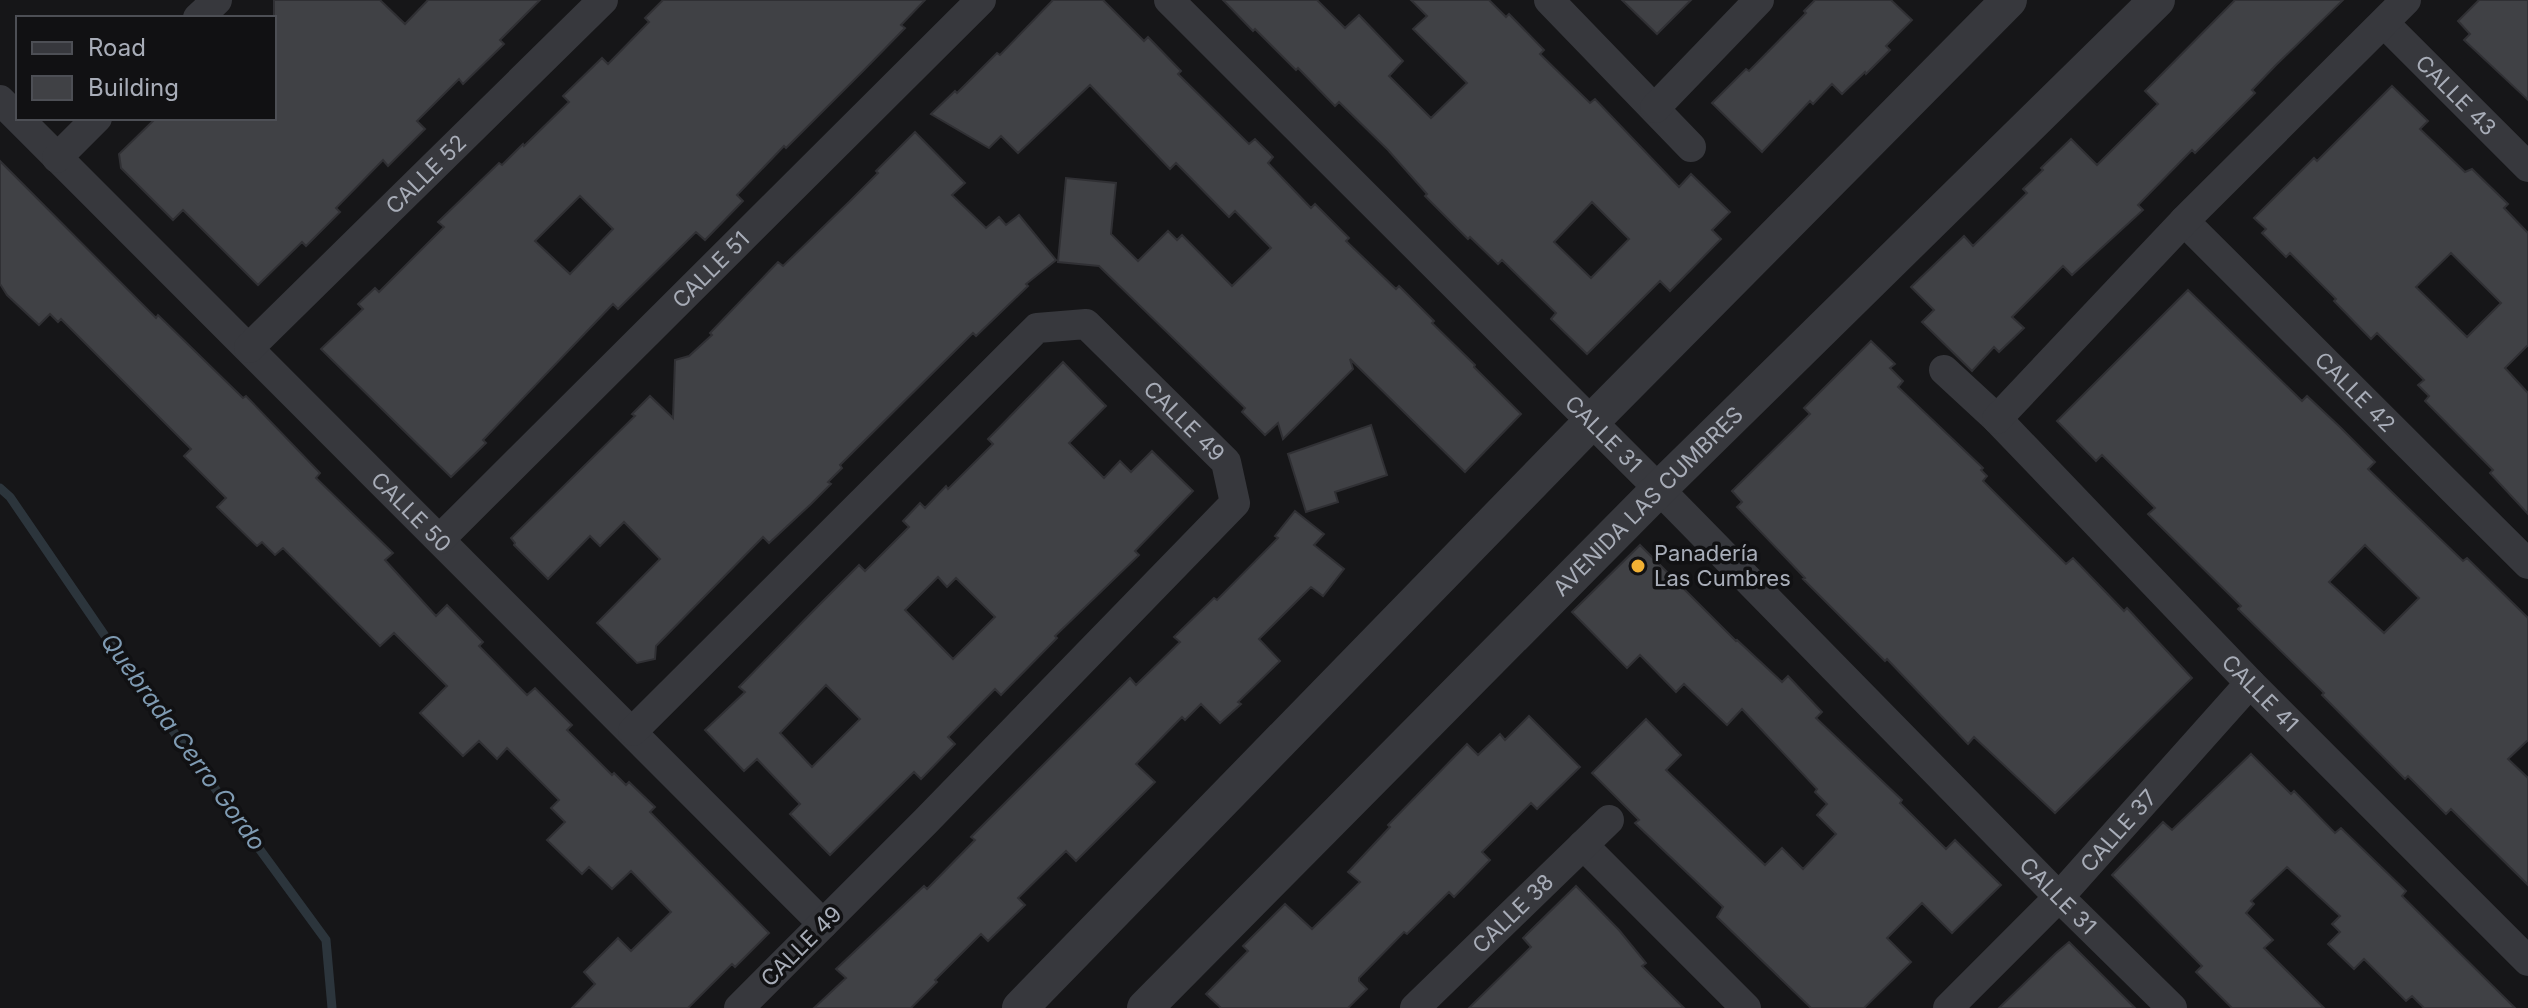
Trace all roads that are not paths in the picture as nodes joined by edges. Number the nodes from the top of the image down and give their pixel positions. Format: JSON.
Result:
{"nodes":[{"id":1,"x":217,"y":0,"type":"edge"},
{"id":2,"x":603,"y":0,"type":"edge"},
{"id":3,"x":981,"y":0,"type":"edge"},
{"id":4,"x":1169,"y":0,"type":"edge"},
{"id":5,"x":1549,"y":0,"type":"edge"},
{"id":6,"x":1759,"y":0,"type":"edge"},
{"id":7,"x":2009,"y":0,"type":"edge"},
{"id":8,"x":2157,"y":0,"type":"edge"},
{"id":9,"x":2406,"y":0,"type":"edge"},
{"id":10,"x":200,"y":16,"type":"edge"},
{"id":11,"x":2384,"y":23,"type":"junction"},
{"id":12,"x":0,"y":100,"type":"edge"},
{"id":13,"x":1655,"y":108,"type":"junction"},
{"id":14,"x":16,"y":116,"type":"edge"},
{"id":15,"x":20,"y":120,"type":"edge"},
{"id":16,"x":95,"y":120,"type":"edge"},
{"id":17,"x":1691,"y":147,"type":"dead end"},
{"id":18,"x":57,"y":158,"type":"junction"},
{"id":19,"x":2528,"y":167,"type":"edge"},
{"id":20,"x":2184,"y":221,"type":"junction"},
{"id":21,"x":249,"y":348,"type":"junction"},
{"id":22,"x":1944,"y":370,"type":"dead end"},
{"id":23,"x":1997,"y":419,"type":"junction"},
{"id":24,"x":1592,"y":421,"type":"junction"},
{"id":25,"x":1659,"y":489,"type":"junction"},
{"id":26,"x":440,"y":539,"type":"junction"},
{"id":27,"x":2528,"y":564,"type":"edge"},
{"id":28,"x":2250,"y":683,"type":"junction"},
{"id":29,"x":633,"y":731,"type":"junction"},
{"id":30,"x":1609,"y":820,"type":"dead end"},
{"id":31,"x":1583,"y":845,"type":"junction"},
{"id":32,"x":2059,"y":897,"type":"junction"},
{"id":33,"x":823,"y":924,"type":"junction"},
{"id":34,"x":2528,"y":961,"type":"edge"},
{"id":35,"x":739,"y":1008,"type":"edge"},
{"id":36,"x":1020,"y":1008,"type":"edge"},
{"id":37,"x":1145,"y":1008,"type":"edge"},
{"id":38,"x":1415,"y":1008,"type":"edge"},
{"id":39,"x":1746,"y":1008,"type":"edge"},
{"id":40,"x":1948,"y":1008,"type":"edge"},
{"id":41,"x":2172,"y":1008,"type":"edge"}],
"edges":[{"from":1,"to":10,"type":"street"},
{"from":2,"to":21,"type":"street","name":"CALLE 52"},
{"from":3,"to":26,"type":"street","name":"CALLE 51"},
{"from":4,"to":24,"type":"street","name":"CALLE 31"},
{"from":5,"to":13,"type":"street"},
{"from":6,"to":13,"type":"street"},
{"from":7,"to":24,"type":"street"},
{"from":8,"to":25,"type":"street","name":"AVENIDA LAS CUMBRES"},
{"from":9,"to":11,"type":"street"},
{"from":11,"to":19,"type":"street","name":"CALLE 43"},
{"from":11,"to":20,"type":"street"},
{"from":12,"to":14,"type":"street","name":"CALLE 50"},
{"from":13,"to":17,"type":"street"},
{"from":15,"to":18,"type":"street","name":"CALLE 50"},
{"from":16,"to":18,"type":"street"},
{"from":18,"to":21,"type":"street","name":"CALLE 50"},
{"from":20,"to":23,"type":"street"},
{"from":20,"to":27,"type":"street","name":"CALLE 42"},
{"from":21,"to":26,"type":"street","name":"CALLE 50"},
{"from":22,"to":23,"type":"street","name":"CALLE 41"},
{"from":23,"to":28,"type":"street","name":"CALLE 41"},
{"from":24,"to":25,"type":"street","name":"CALLE 31"},
{"from":24,"to":36,"type":"street"},
{"from":25,"to":32,"type":"street","name":"CALLE 31"},
{"from":25,"to":37,"type":"street","name":"AVENIDA LAS CUMBRES"},
{"from":26,"to":29,"type":"street","name":"CALLE 50"},
{"from":28,"to":32,"type":"street","name":"CALLE 37"},
{"from":28,"to":34,"type":"street","name":"CALLE 41"},
{"from":29,"to":33,"type":"street","name":"CALLE 50"},
{"from":29,"to":33,"type":"street","name":"CALLE 49"},
{"from":30,"to":31,"type":"street","name":"CALLE 38"},
{"from":31,"to":38,"type":"street","name":"CALLE 38"},
{"from":31,"to":39,"type":"street"},
{"from":32,"to":40,"type":"street","name":"CALLE 37"},
{"from":32,"to":41,"type":"street","name":"CALLE 31"},
{"from":33,"to":35,"type":"street","name":"CALLE 49"}]}
